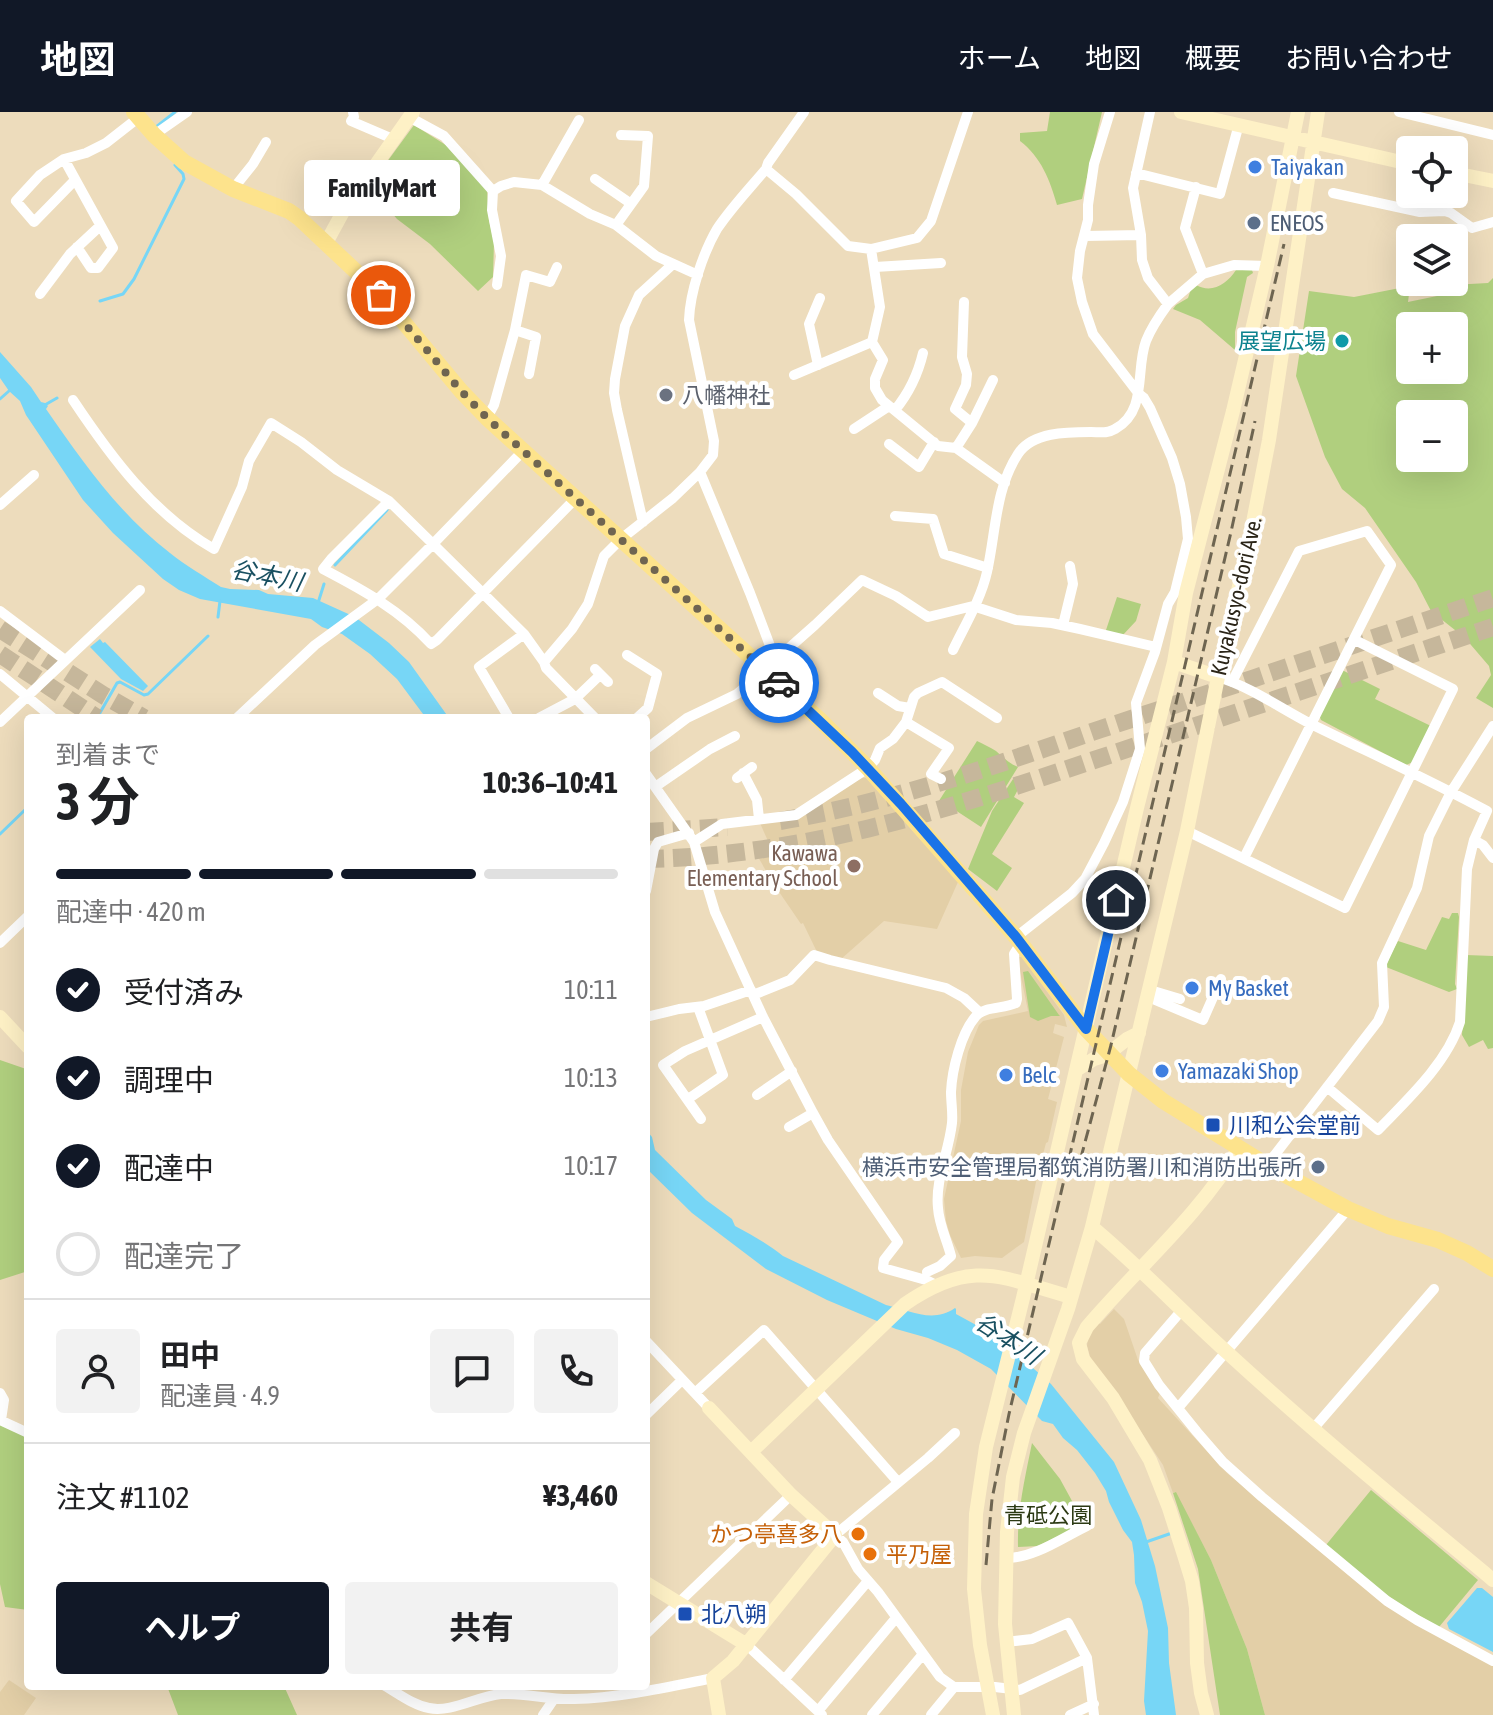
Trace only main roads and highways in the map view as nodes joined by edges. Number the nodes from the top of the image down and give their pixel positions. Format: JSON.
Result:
{"nodes":[{"id":1,"x":145,"y":125,"type":"edge"},
{"id":2,"x":1493,"y":1269,"type":"edge"}],
"edges":[{"from":1,"to":2,"type":"main road"}]}
